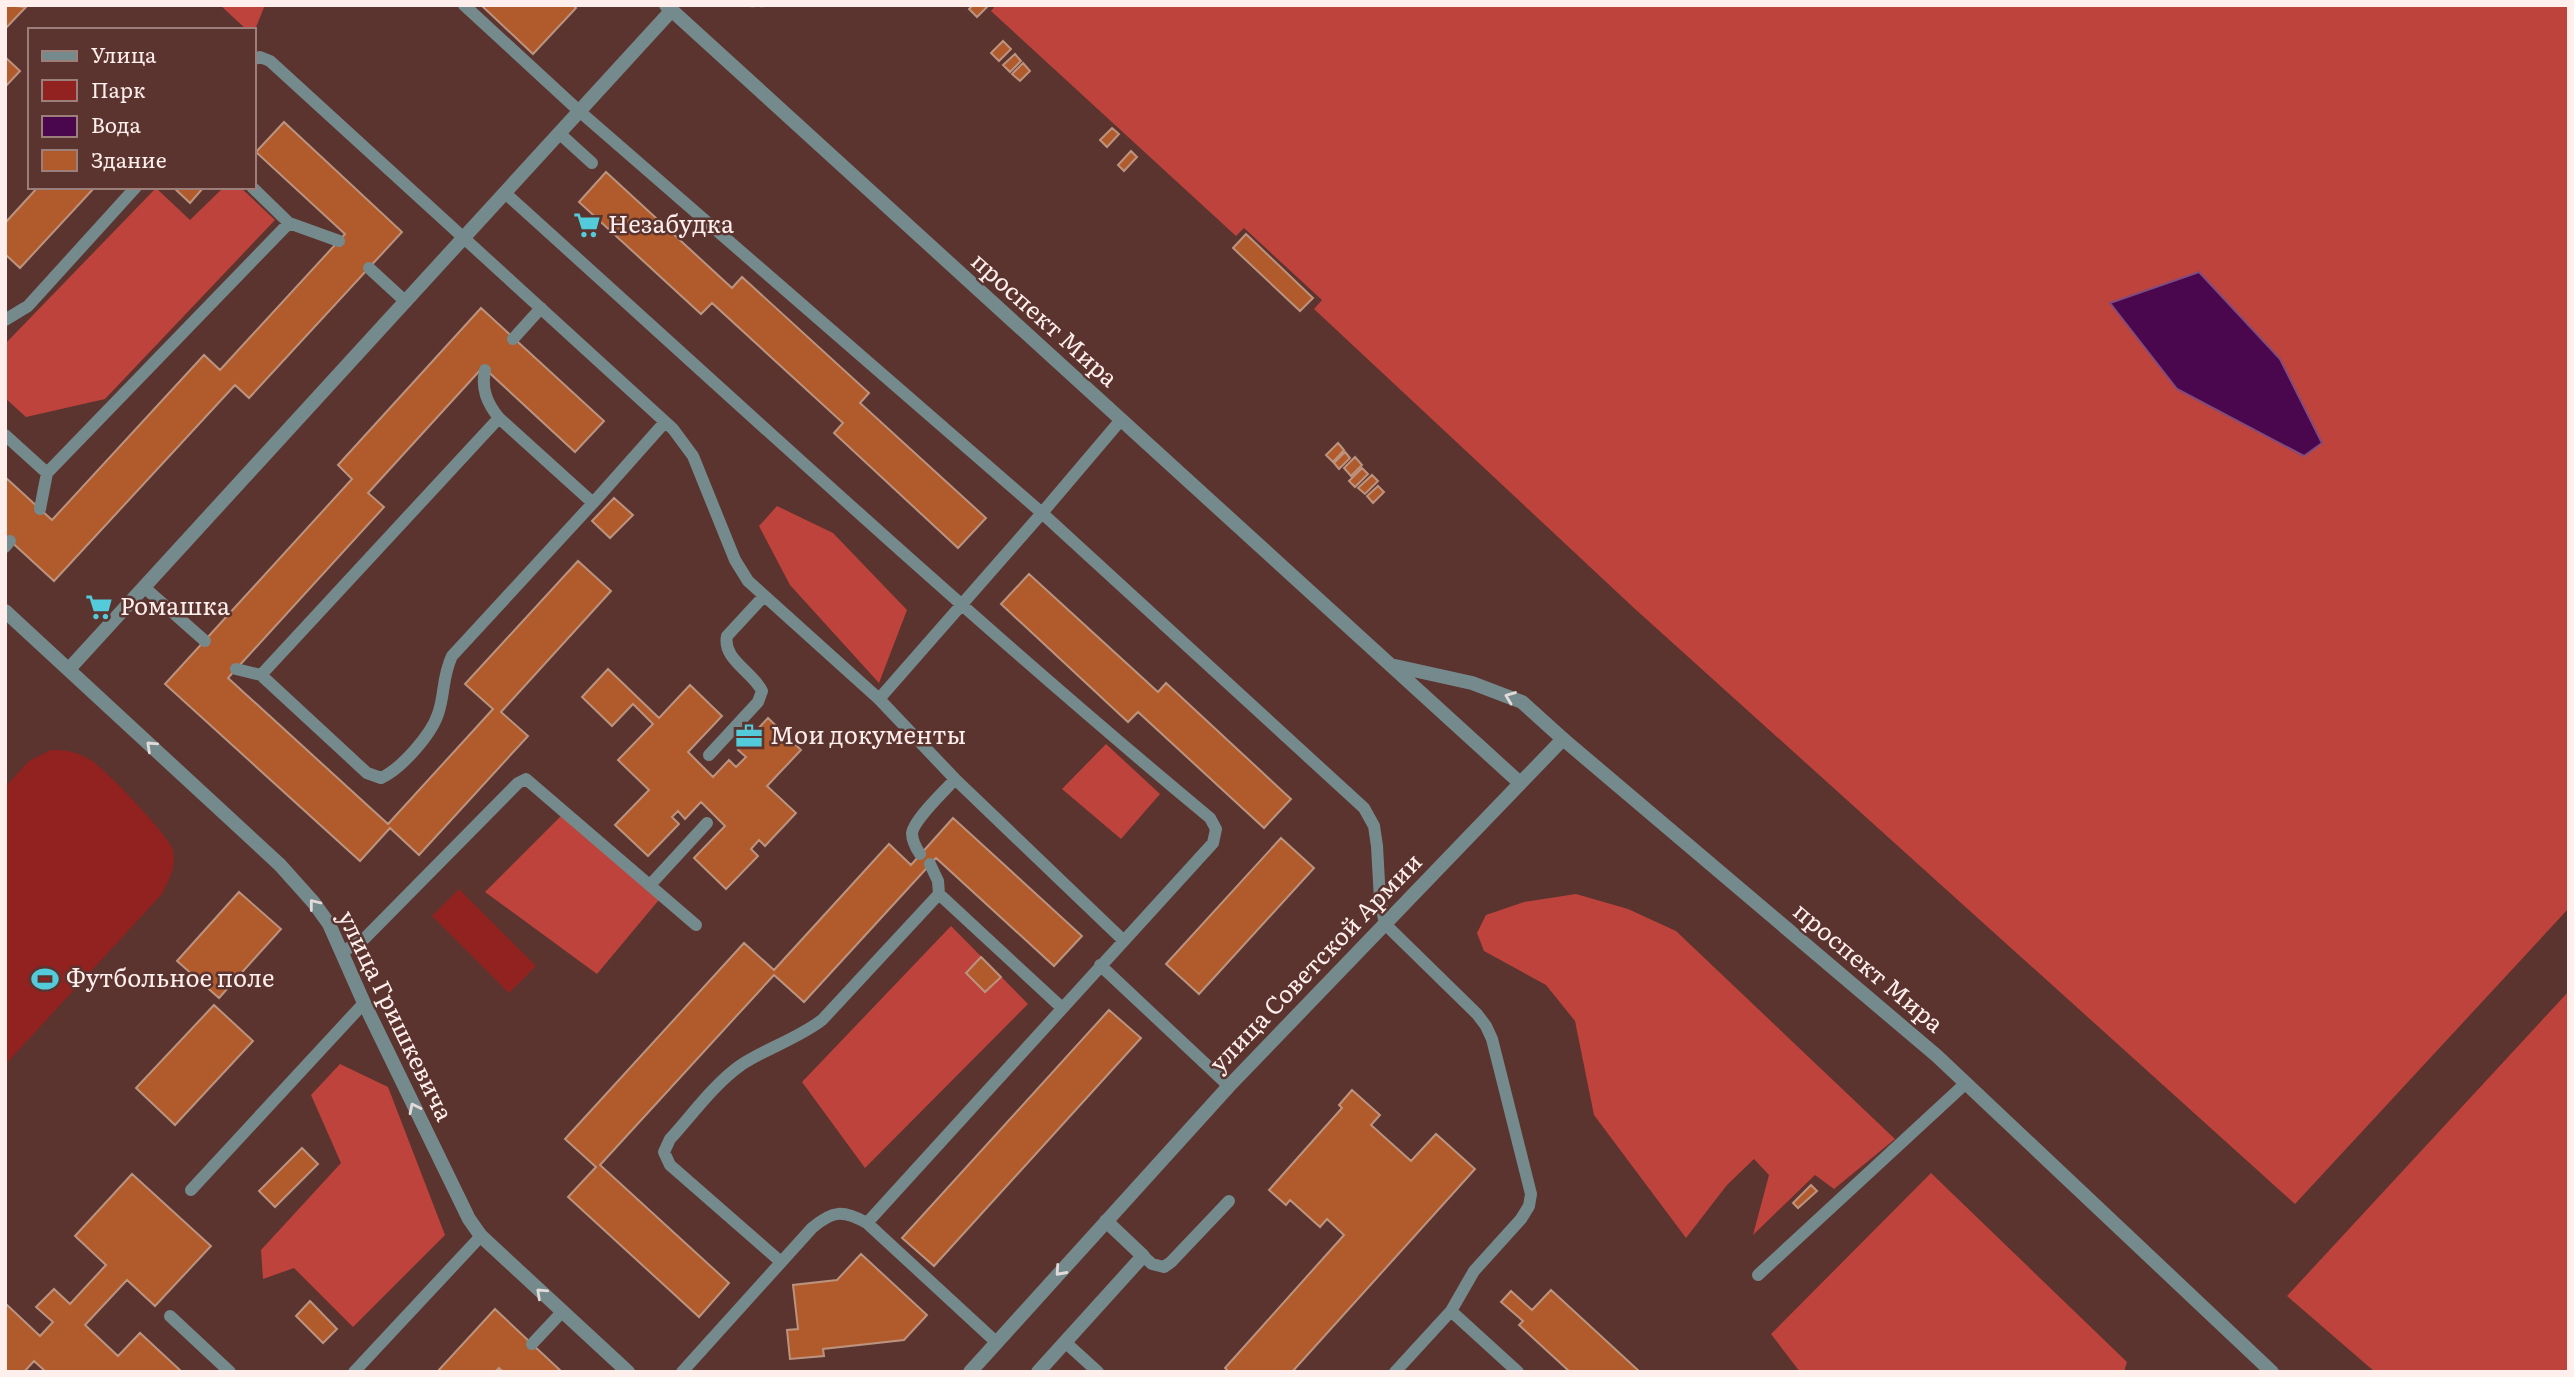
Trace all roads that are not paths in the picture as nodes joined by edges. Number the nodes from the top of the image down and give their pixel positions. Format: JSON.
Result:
{"nodes":[{"id":1,"x":464,"y":5,"type":"edge"},
{"id":2,"x":672,"y":7,"type":"edge"},
{"id":3,"x":256,"y":58,"type":"edge"},
{"id":4,"x":578,"y":110,"type":"junction"},
{"id":5,"x":559,"y":133,"type":"junction"},
{"id":6,"x":592,"y":163,"type":"dead end"},
{"id":7,"x":134,"y":189,"type":"edge"},
{"id":8,"x":254,"y":189,"type":"edge"},
{"id":9,"x":505,"y":193,"type":"junction"},
{"id":10,"x":289,"y":223,"type":"junction"},
{"id":11,"x":465,"y":238,"type":"junction"},
{"id":12,"x":339,"y":241,"type":"dead end"},
{"id":13,"x":369,"y":268,"type":"dead end"},
{"id":14,"x":406,"y":302,"type":"junction"},
{"id":15,"x":541,"y":308,"type":"junction"},
{"id":16,"x":5,"y":320,"type":"edge"},
{"id":17,"x":513,"y":339,"type":"dead end"},
{"id":18,"x":485,"y":370,"type":"dead end"},
{"id":19,"x":499,"y":418,"type":"junction"},
{"id":20,"x":1120,"y":421,"type":"junction"},
{"id":21,"x":665,"y":422,"type":"junction"},
{"id":22,"x":5,"y":435,"type":"edge"},
{"id":23,"x":47,"y":473,"type":"junction"},
{"id":24,"x":593,"y":503,"type":"junction"},
{"id":25,"x":40,"y":509,"type":"dead end"},
{"id":26,"x":1042,"y":513,"type":"junction"},
{"id":27,"x":145,"y":587,"type":"junction"},
{"id":28,"x":764,"y":596,"type":"junction"},
{"id":29,"x":961,"y":606,"type":"junction"},
{"id":30,"x":5,"y":611,"type":"edge"},
{"id":31,"x":205,"y":641,"type":"dead end"},
{"id":32,"x":1394,"y":665,"type":"junction"},
{"id":33,"x":69,"y":669,"type":"junction"},
{"id":34,"x":236,"y":669,"type":"dead end"},
{"id":35,"x":261,"y":675,"type":"junction"},
{"id":36,"x":879,"y":699,"type":"junction"},
{"id":37,"x":1563,"y":739,"type":"junction"},
{"id":38,"x":709,"y":755,"type":"dead end"},
{"id":39,"x":955,"y":779,"type":"junction"},
{"id":40,"x":1520,"y":783,"type":"junction"},
{"id":41,"x":706,"y":823,"type":"dead end"},
{"id":42,"x":920,"y":854,"type":"dead end"},
{"id":43,"x":930,"y":864,"type":"dead end"},
{"id":44,"x":650,"y":885,"type":"junction"},
{"id":45,"x":939,"y":894,"type":"junction"},
{"id":46,"x":1385,"y":924,"type":"junction"},
{"id":47,"x":696,"y":925,"type":"dead end"},
{"id":48,"x":1123,"y":940,"type":"junction"},
{"id":49,"x":342,"y":953,"type":"junction"},
{"id":50,"x":1100,"y":965,"type":"junction"},
{"id":51,"x":364,"y":1003,"type":"junction"},
{"id":52,"x":1061,"y":1007,"type":"junction"},
{"id":53,"x":1966,"y":1083,"type":"junction"},
{"id":54,"x":1229,"y":1086,"type":"junction"},
{"id":55,"x":191,"y":1191,"type":"dead end"},
{"id":56,"x":1228,"y":1201,"type":"dead end"},
{"id":57,"x":1106,"y":1221,"type":"junction"},
{"id":58,"x":867,"y":1223,"type":"junction"},
{"id":59,"x":481,"y":1236,"type":"junction"},
{"id":60,"x":1143,"y":1256,"type":"junction"},
{"id":61,"x":781,"y":1262,"type":"junction"},
{"id":62,"x":1758,"y":1275,"type":"dead end"},
{"id":63,"x":1451,"y":1311,"type":"junction"},
{"id":64,"x":562,"y":1312,"type":"junction"},
{"id":65,"x":170,"y":1316,"type":"dead end"},
{"id":66,"x":996,"y":1342,"type":"junction"},
{"id":67,"x":1065,"y":1342,"type":"junction"},
{"id":68,"x":532,"y":1345,"type":"dead end"},
{"id":69,"x":230,"y":1372,"type":"edge"},
{"id":70,"x":354,"y":1372,"type":"edge"},
{"id":71,"x":628,"y":1372,"type":"edge"},
{"id":72,"x":682,"y":1372,"type":"edge"},
{"id":73,"x":970,"y":1372,"type":"edge"},
{"id":74,"x":1038,"y":1372,"type":"edge"},
{"id":75,"x":1098,"y":1372,"type":"edge"},
{"id":76,"x":1395,"y":1372,"type":"edge"},
{"id":77,"x":1518,"y":1372,"type":"edge"},
{"id":78,"x":2272,"y":1372,"type":"edge"}],
"edges":[{"from":1,"to":4,"type":"lane"},
{"from":2,"to":4,"type":"street"},
{"from":2,"to":20,"type":"street","name":"проспект Мира"},
{"from":3,"to":11,"type":"lane"},
{"from":4,"to":5,"type":"street"},
{"from":4,"to":26,"type":"lane"},
{"from":5,"to":6,"type":"lane"},
{"from":5,"to":9,"type":"street"},
{"from":7,"to":16,"type":"lane"},
{"from":8,"to":10,"type":"lane"},
{"from":9,"to":11,"type":"street"},
{"from":9,"to":29,"type":"lane"},
{"from":10,"to":12,"type":"lane"},
{"from":10,"to":23,"type":"lane"},
{"from":11,"to":14,"type":"street"},
{"from":11,"to":15,"type":"lane"},
{"from":13,"to":14,"type":"lane"},
{"from":14,"to":27,"type":"street"},
{"from":15,"to":17,"type":"lane"},
{"from":15,"to":21,"type":"lane"},
{"from":18,"to":19,"type":"lane"},
{"from":19,"to":24,"type":"lane"},
{"from":19,"to":35,"type":"lane"},
{"from":20,"to":26,"type":"lane"},
{"from":20,"to":32,"type":"street","name":"проспект Мира"},
{"from":21,"to":24,"type":"lane"},
{"from":21,"to":28,"type":"lane"},
{"from":22,"to":23,"type":"lane"},
{"from":23,"to":25,"type":"lane"},
{"from":24,"to":35,"type":"lane"},
{"from":26,"to":29,"type":"lane"},
{"from":26,"to":46,"type":"lane"},
{"from":27,"to":31,"type":"lane"},
{"from":27,"to":33,"type":"street"},
{"from":28,"to":36,"type":"lane"},
{"from":28,"to":38,"type":"lane"},
{"from":29,"to":36,"type":"lane"},
{"from":29,"to":48,"type":"lane"},
{"from":30,"to":33,"type":"street","name":"улица Гришкевича"},
{"from":37,"to":32,"type":"street","name":"проспект Мира","one_way":true},
{"from":32,"to":40,"type":"street","name":"проспект Мира"},
{"from":49,"to":33,"type":"street","name":"улица Гришкевича","one_way":true},
{"from":34,"to":35,"type":"lane"},
{"from":36,"to":39,"type":"lane"},
{"from":37,"to":40,"type":"street","name":"улица Советской Армии"},
{"from":37,"to":53,"type":"street","name":"проспект Мира"},
{"from":39,"to":42,"type":"lane"},
{"from":39,"to":48,"type":"lane"},
{"from":40,"to":46,"type":"street","name":"улица Советской Армии"},
{"from":41,"to":44,"type":"lane"},
{"from":43,"to":45,"type":"lane"},
{"from":44,"to":47,"type":"lane"},
{"from":44,"to":49,"type":"lane"},
{"from":45,"to":52,"type":"lane"},
{"from":45,"to":61,"type":"lane"},
{"from":46,"to":54,"type":"street","name":"улица Советской Армии"},
{"from":46,"to":63,"type":"lane"},
{"from":48,"to":50,"type":"lane"},
{"from":49,"to":51,"type":"street","name":"улица Гришкевича"},
{"from":50,"to":52,"type":"lane"},
{"from":50,"to":54,"type":"lane"},
{"from":51,"to":55,"type":"lane"},
{"from":59,"to":51,"type":"street","name":"улица Гришкевича","one_way":true},
{"from":52,"to":58,"type":"lane"},
{"from":53,"to":62,"type":"lane"},
{"from":53,"to":78,"type":"street","name":"проспект Мира"},
{"from":54,"to":57,"type":"street","name":"улица Советской Армии"},
{"from":56,"to":60,"type":"lane"},
{"from":57,"to":60,"type":"street"},
{"from":57,"to":66,"type":"street","name":"улица Советской Армии","one_way":true},
{"from":58,"to":61,"type":"lane"},
{"from":58,"to":66,"type":"lane"},
{"from":64,"to":59,"type":"street","name":"улица Гришкевича","one_way":true},
{"from":59,"to":70,"type":"lane"},
{"from":60,"to":67,"type":"street"},
{"from":61,"to":72,"type":"lane"},
{"from":63,"to":76,"type":"lane"},
{"from":63,"to":77,"type":"lane"},
{"from":64,"to":68,"type":"lane"},
{"from":64,"to":71,"type":"street","name":"улица Гришкевича"},
{"from":65,"to":69,"type":"lane"},
{"from":66,"to":73,"type":"street","name":"улица Советской Армии"},
{"from":67,"to":74,"type":"street"},
{"from":67,"to":75,"type":"lane"}]}
